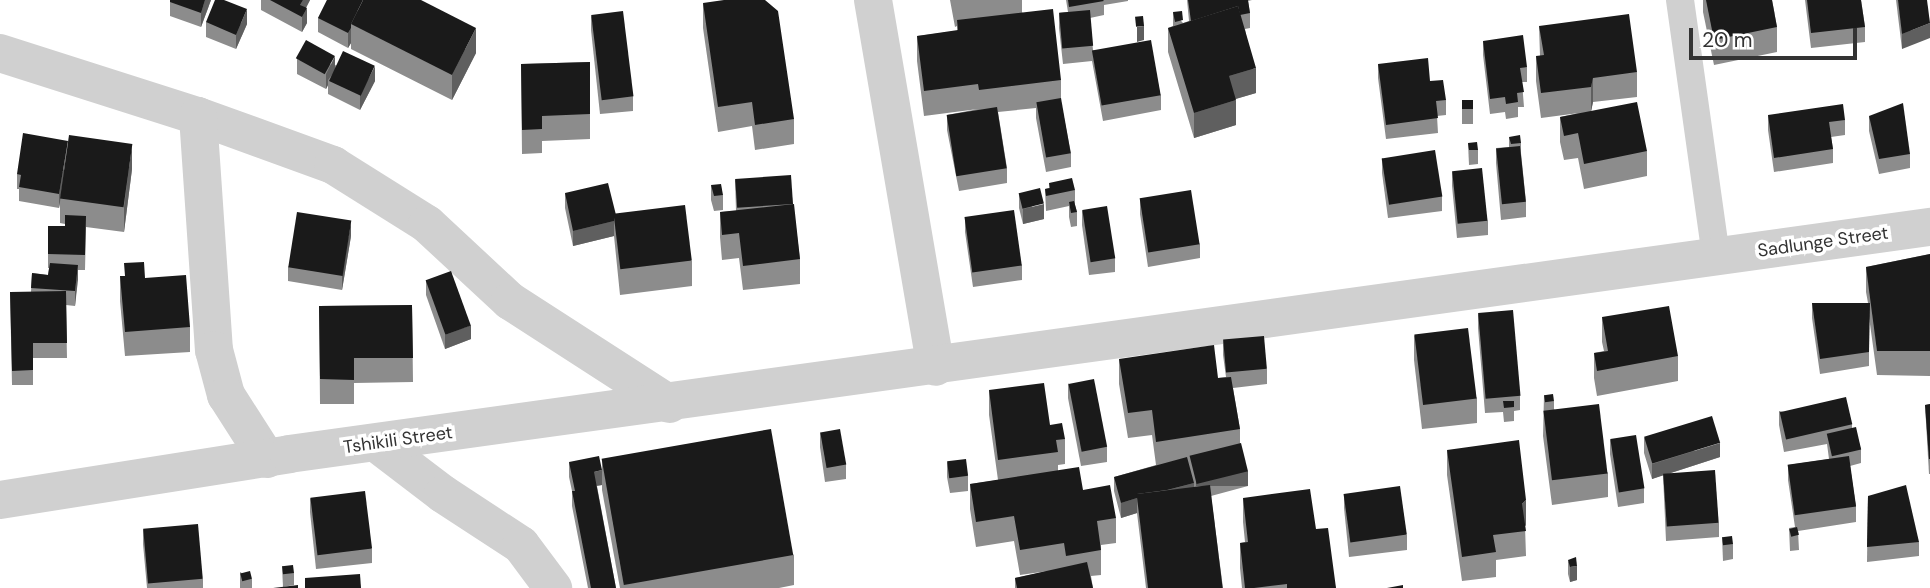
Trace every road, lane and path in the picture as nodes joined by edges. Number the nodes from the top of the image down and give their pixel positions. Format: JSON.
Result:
{"nodes":[{"id":1,"x":873,"y":0,"type":"edge"},
{"id":2,"x":1680,"y":0,"type":"edge"},
{"id":3,"x":0,"y":53,"type":"edge"},
{"id":4,"x":198,"y":116,"type":"junction"},
{"id":5,"x":1930,"y":228,"type":"edge"},
{"id":6,"x":1716,"y":257,"type":"junction"},
{"id":7,"x":936,"y":367,"type":"junction"},
{"id":8,"x":670,"y":404,"type":"junction"},
{"id":9,"x":376,"y":443,"type":"junction"},
{"id":10,"x":267,"y":459,"type":"junction"},
{"id":11,"x":0,"y":500,"type":"edge"},
{"id":12,"x":553,"y":588,"type":"edge"}],
"edges":[{"from":1,"to":7,"type":"street"},
{"from":2,"to":6,"type":"lane"},
{"from":3,"to":4,"type":"street"},
{"from":4,"to":8,"type":"street"},
{"from":4,"to":10,"type":"street"},
{"from":5,"to":6,"type":"street","name":"Sadlunge Street"},
{"from":6,"to":7,"type":"street","name":"Sadlunge Street"},
{"from":7,"to":8,"type":"street","name":"Tshikili Street"},
{"from":8,"to":9,"type":"street","name":"Tshikili Street"},
{"from":9,"to":10,"type":"street","name":"Tshikili Street"},
{"from":9,"to":12,"type":"street"},
{"from":10,"to":11,"type":"street","name":"Tshikili Street"}]}
